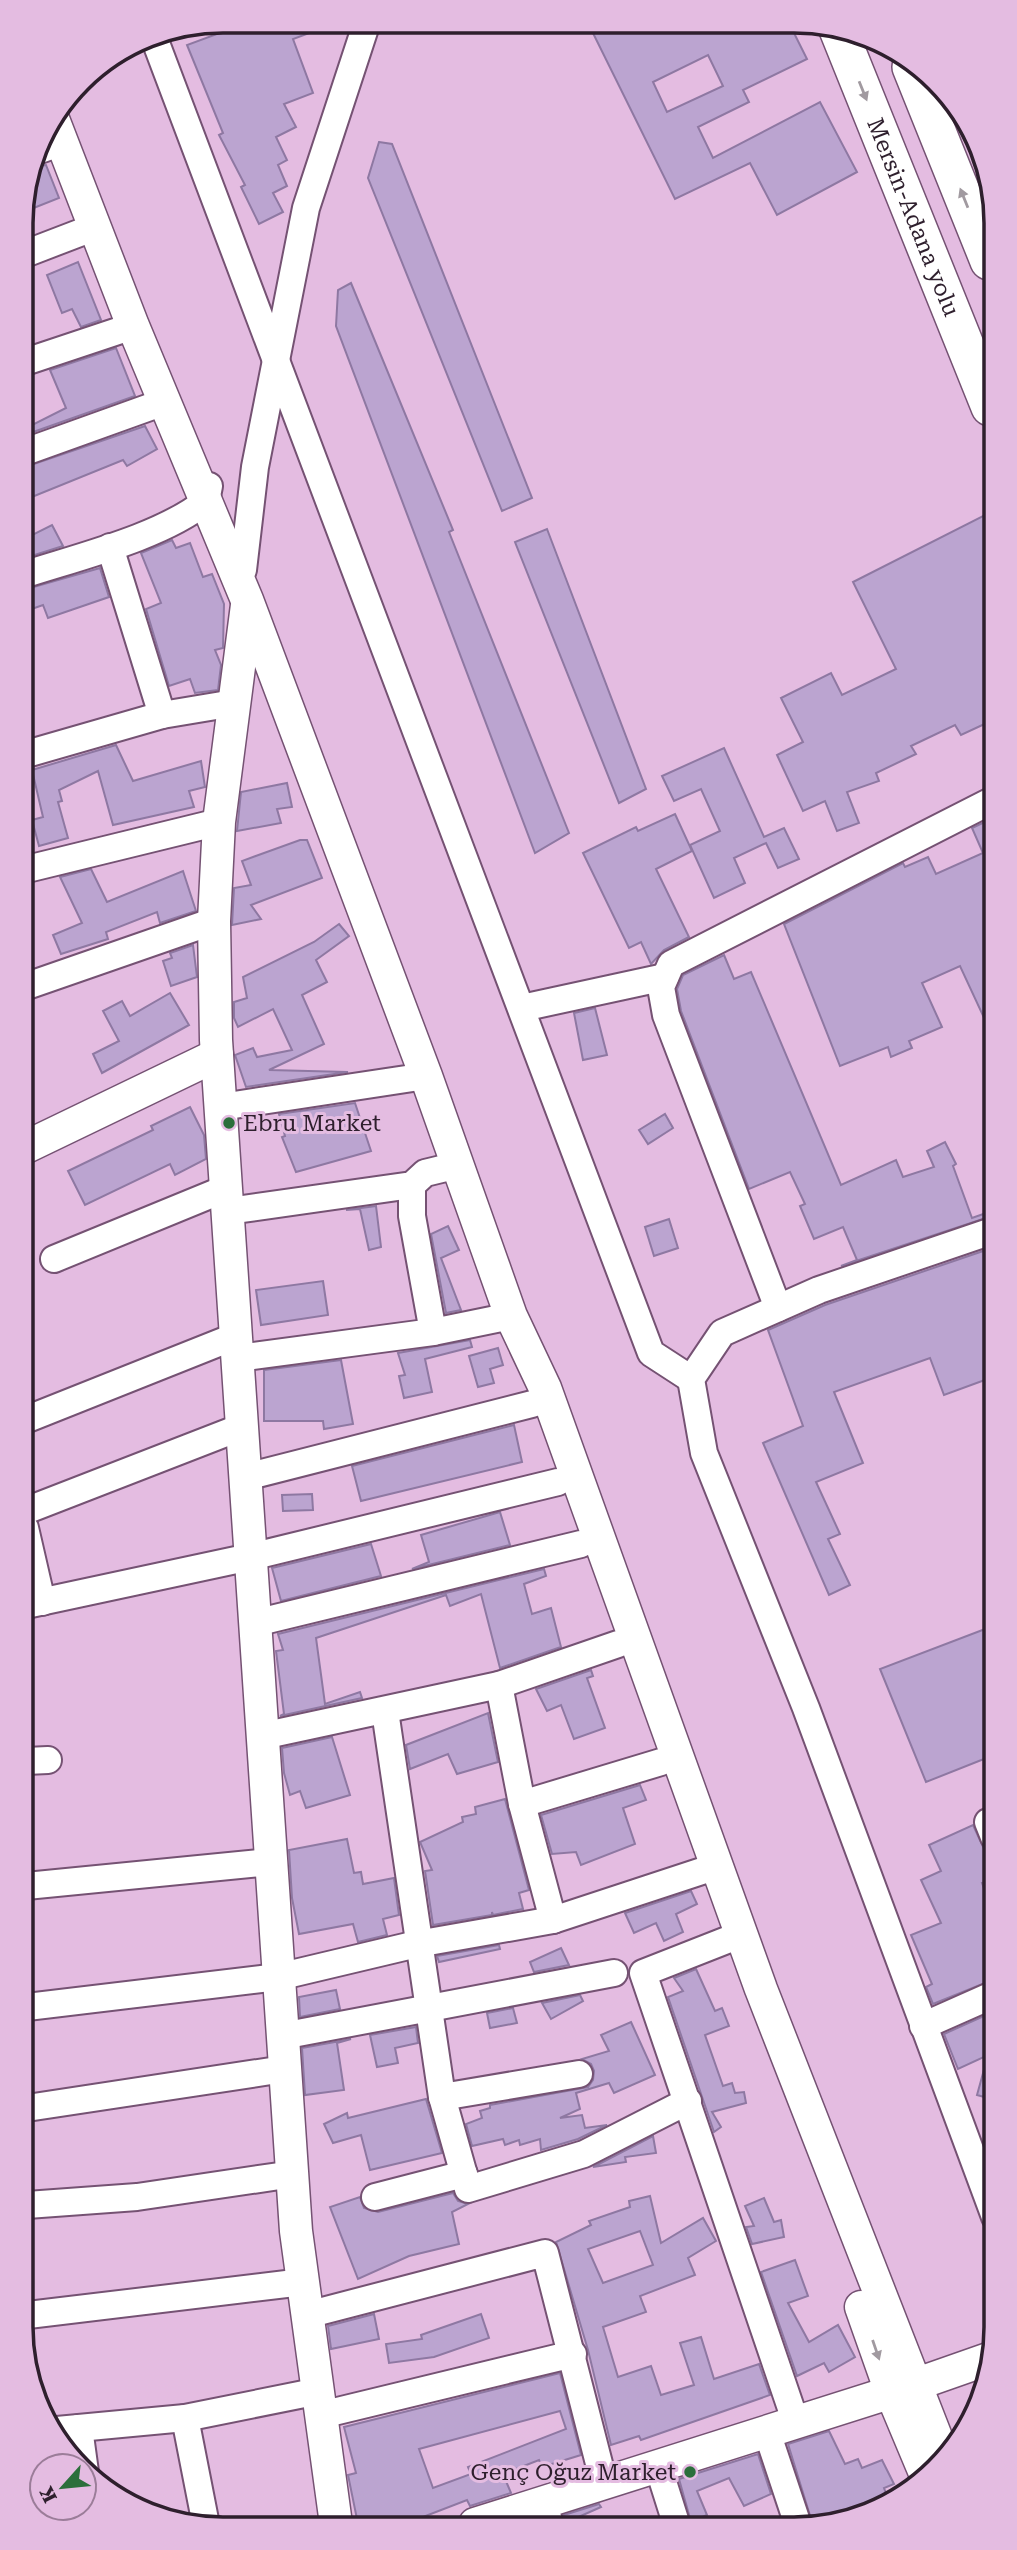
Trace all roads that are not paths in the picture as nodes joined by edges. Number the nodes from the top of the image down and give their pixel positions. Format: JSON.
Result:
{"nodes":[{"id":1,"x":363,"y":33,"type":"edge"},
{"id":2,"x":842,"y":40,"type":"edge"},
{"id":3,"x":157,"y":46,"type":"edge"},
{"id":4,"x":916,"y":79,"type":"edge"},
{"id":5,"x":68,"y":115,"type":"edge"},
{"id":6,"x":53,"y":141,"type":"edge"},
{"id":7,"x":94,"y":227,"type":"junction"},
{"id":8,"x":984,"y":249,"type":"edge"},
{"id":9,"x":34,"y":250,"type":"edge"},
{"id":10,"x":133,"y":326,"type":"junction"},
{"id":11,"x":34,"y":359,"type":"edge"},
{"id":12,"x":276,"y":359,"type":"junction"},
{"id":13,"x":984,"y":392,"type":"edge"},
{"id":14,"x":164,"y":402,"type":"junction"},
{"id":15,"x":34,"y":449,"type":"edge"},
{"id":16,"x":208,"y":494,"type":"junction"},
{"id":17,"x":110,"y":547,"type":"junction"},
{"id":18,"x":34,"y":572,"type":"edge"},
{"id":19,"x":245,"y":585,"type":"junction"},
{"id":20,"x":234,"y":703,"type":"junction"},
{"id":21,"x":162,"y":715,"type":"junction"},
{"id":22,"x":34,"y":752,"type":"edge"},
{"id":23,"x":984,"y":805,"type":"edge"},
{"id":24,"x":219,"y":822,"type":"junction"},
{"id":25,"x":34,"y":867,"type":"edge"},
{"id":26,"x":214,"y":921,"type":"junction"},
{"id":27,"x":666,"y":977,"type":"junction"},
{"id":28,"x":34,"y":984,"type":"edge"},
{"id":29,"x":522,"y":1008,"type":"junction"},
{"id":30,"x":217,"y":1055,"type":"junction"},
{"id":31,"x":426,"y":1076,"type":"junction"},
{"id":32,"x":221,"y":1107,"type":"junction"},
{"id":33,"x":34,"y":1143,"type":"edge"},
{"id":34,"x":457,"y":1165,"type":"junction"},
{"id":35,"x":412,"y":1185,"type":"junction"},
{"id":36,"x":227,"y":1199,"type":"junction"},
{"id":37,"x":984,"y":1234,"type":"edge"},
{"id":38,"x":54,"y":1259,"type":"dead end"},
{"id":39,"x":778,"y":1308,"type":"junction"},
{"id":40,"x":511,"y":1316,"type":"junction"},
{"id":41,"x":433,"y":1332,"type":"junction"},
{"id":42,"x":237,"y":1347,"type":"junction"},
{"id":43,"x":691,"y":1378,"type":"junction"},
{"id":44,"x":532,"y":1404,"type":"junction"},
{"id":45,"x":33,"y":1417,"type":"edge"},
{"id":46,"x":244,"y":1426,"type":"junction"},
{"id":47,"x":246,"y":1478,"type":"junction"},
{"id":48,"x":558,"y":1482,"type":"junction"},
{"id":49,"x":33,"y":1508,"type":"edge"},
{"id":50,"x":582,"y":1544,"type":"junction"},
{"id":51,"x":250,"y":1557,"type":"junction"},
{"id":52,"x":34,"y":1604,"type":"edge"},
{"id":53,"x":255,"y":1623,"type":"junction"},
{"id":54,"x":618,"y":1644,"type":"junction"},
{"id":55,"x":499,"y":1685,"type":"junction"},
{"id":56,"x":386,"y":1711,"type":"junction"},
{"id":57,"x":262,"y":1736,"type":"junction"},
{"id":58,"x":662,"y":1762,"type":"junction"},
{"id":59,"x":522,"y":1804,"type":"junction"},
{"id":60,"x":271,"y":1862,"type":"junction"},
{"id":61,"x":702,"y":1871,"type":"junction"},
{"id":62,"x":33,"y":1885,"type":"edge"},
{"id":63,"x":553,"y":1920,"type":"junction"},
{"id":64,"x":727,"y":1940,"type":"junction"},
{"id":65,"x":417,"y":1944,"type":"junction"},
{"id":66,"x":614,"y":1973,"type":"dead end"},
{"id":67,"x":278,"y":1977,"type":"junction"},
{"id":68,"x":983,"y":1999,"type":"edge"},
{"id":69,"x":33,"y":2006,"type":"edge"},
{"id":70,"x":428,"y":2008,"type":"junction"},
{"id":71,"x":923,"y":2026,"type":"junction"},
{"id":72,"x":282,"y":2036,"type":"junction"},
{"id":73,"x":284,"y":2069,"type":"junction"},
{"id":74,"x":579,"y":2074,"type":"dead end"},
{"id":75,"x":442,"y":2097,"type":"junction"},
{"id":76,"x":688,"y":2101,"type":"junction"},
{"id":77,"x":33,"y":2107,"type":"edge"},
{"id":78,"x":293,"y":2174,"type":"junction"},
{"id":79,"x":464,"y":2174,"type":"junction"},
{"id":80,"x":983,"y":2185,"type":"edge"},
{"id":81,"x":375,"y":2197,"type":"dead end"},
{"id":82,"x":33,"y":2205,"type":"edge"},
{"id":83,"x":303,"y":2282,"type":"junction"},
{"id":84,"x":33,"y":2314,"type":"edge"},
{"id":85,"x":307,"y":2315,"type":"junction"},
{"id":86,"x":573,"y":2354,"type":"junction"},
{"id":87,"x":980,"y":2362,"type":"edge"},
{"id":88,"x":903,"y":2389,"type":"junction"},
{"id":89,"x":320,"y":2403,"type":"junction"},
{"id":90,"x":185,"y":2418,"type":"junction"},
{"id":91,"x":781,"y":2428,"type":"junction"},
{"id":92,"x":68,"y":2429,"type":"edge"},
{"id":93,"x":939,"y":2449,"type":"edge"},
{"id":94,"x":658,"y":2466,"type":"junction"},
{"id":95,"x":923,"y":2466,"type":"edge"},
{"id":96,"x":604,"y":2483,"type":"junction"},
{"id":97,"x":546,"y":2513,"type":"edge"},
{"id":98,"x":204,"y":2515,"type":"edge"},
{"id":99,"x":335,"y":2517,"type":"edge"},
{"id":100,"x":521,"y":2517,"type":"edge"},
{"id":101,"x":674,"y":2517,"type":"edge"},
{"id":102,"x":796,"y":2517,"type":"edge"}],
"edges":[{"from":1,"to":12,"type":"street"},
{"from":2,"to":13,"type":"highway","name":"Mersin-Adana yolu","one_way":true},
{"from":3,"to":12,"type":"street"},
{"from":8,"to":4,"type":"highway","one_way":true},
{"from":5,"to":16,"type":"main road"},
{"from":6,"to":7,"type":"main road"},
{"from":7,"to":9,"type":"street"},
{"from":7,"to":10,"type":"main road"},
{"from":10,"to":11,"type":"street"},
{"from":10,"to":14,"type":"main road"},
{"from":12,"to":19,"type":"street"},
{"from":12,"to":29,"type":"street"},
{"from":14,"to":15,"type":"street"},
{"from":14,"to":16,"type":"main road"},
{"from":16,"to":17,"type":"street"},
{"from":16,"to":19,"type":"main road"},
{"from":17,"to":18,"type":"street"},
{"from":17,"to":21,"type":"street"},
{"from":19,"to":20,"type":"main road"},
{"from":19,"to":31,"type":"main road"},
{"from":20,"to":21,"type":"street"},
{"from":20,"to":24,"type":"main road"},
{"from":21,"to":22,"type":"street"},
{"from":23,"to":27,"type":"street"},
{"from":24,"to":25,"type":"street"},
{"from":24,"to":26,"type":"main road"},
{"from":26,"to":28,"type":"street"},
{"from":26,"to":30,"type":"main road"},
{"from":27,"to":29,"type":"street"},
{"from":27,"to":39,"type":"street"},
{"from":29,"to":43,"type":"street"},
{"from":30,"to":32,"type":"main road"},
{"from":30,"to":33,"type":"main road"},
{"from":31,"to":32,"type":"street"},
{"from":31,"to":34,"type":"main road"},
{"from":32,"to":36,"type":"main road"},
{"from":34,"to":35,"type":"street"},
{"from":34,"to":40,"type":"main road"},
{"from":35,"to":36,"type":"street"},
{"from":35,"to":41,"type":"street"},
{"from":36,"to":38,"type":"street"},
{"from":36,"to":42,"type":"main road"},
{"from":37,"to":39,"type":"street"},
{"from":39,"to":43,"type":"street"},
{"from":40,"to":41,"type":"street"},
{"from":40,"to":44,"type":"main road"},
{"from":40,"to":88,"type":"main road"},
{"from":41,"to":42,"type":"street"},
{"from":42,"to":45,"type":"street"},
{"from":42,"to":46,"type":"main road"},
{"from":43,"to":71,"type":"street"},
{"from":44,"to":47,"type":"street"},
{"from":44,"to":48,"type":"main road"},
{"from":46,"to":47,"type":"main road"},
{"from":46,"to":49,"type":"street"},
{"from":47,"to":51,"type":"main road"},
{"from":48,"to":50,"type":"main road"},
{"from":48,"to":51,"type":"street"},
{"from":50,"to":53,"type":"street"},
{"from":50,"to":54,"type":"main road"},
{"from":51,"to":52,"type":"street"},
{"from":51,"to":53,"type":"main road"},
{"from":53,"to":57,"type":"main road"},
{"from":54,"to":55,"type":"street"},
{"from":54,"to":58,"type":"main road"},
{"from":55,"to":56,"type":"street"},
{"from":55,"to":59,"type":"street"},
{"from":56,"to":57,"type":"street"},
{"from":56,"to":65,"type":"street"},
{"from":57,"to":60,"type":"main road"},
{"from":58,"to":59,"type":"street"},
{"from":58,"to":61,"type":"main road"},
{"from":59,"to":63,"type":"street"},
{"from":60,"to":62,"type":"street"},
{"from":60,"to":67,"type":"main road"},
{"from":61,"to":63,"type":"street"},
{"from":61,"to":64,"type":"main road"},
{"from":63,"to":65,"type":"street"},
{"from":64,"to":76,"type":"street"},
{"from":64,"to":88,"type":"main road","one_way":true},
{"from":65,"to":67,"type":"street"},
{"from":65,"to":70,"type":"street"},
{"from":66,"to":70,"type":"street"},
{"from":67,"to":69,"type":"street"},
{"from":67,"to":72,"type":"main road"},
{"from":68,"to":71,"type":"street"},
{"from":70,"to":72,"type":"street"},
{"from":70,"to":75,"type":"street"},
{"from":71,"to":80,"type":"street"},
{"from":72,"to":73,"type":"main road"},
{"from":73,"to":77,"type":"street"},
{"from":73,"to":78,"type":"main road"},
{"from":74,"to":75,"type":"street"},
{"from":75,"to":79,"type":"street"},
{"from":76,"to":79,"type":"street"},
{"from":76,"to":91,"type":"street"},
{"from":78,"to":82,"type":"street"},
{"from":78,"to":83,"type":"main road"},
{"from":79,"to":81,"type":"street"},
{"from":83,"to":84,"type":"street"},
{"from":83,"to":85,"type":"main road"},
{"from":85,"to":86,"type":"street"},
{"from":85,"to":89,"type":"main road"},
{"from":86,"to":89,"type":"street"},
{"from":86,"to":96,"type":"street"},
{"from":87,"to":88,"type":"main road"},
{"from":88,"to":91,"type":"main road"},
{"from":88,"to":93,"type":"main road"},
{"from":88,"to":95,"type":"main road"},
{"from":89,"to":90,"type":"street"},
{"from":89,"to":99,"type":"main road"},
{"from":90,"to":92,"type":"street"},
{"from":90,"to":98,"type":"street"},
{"from":91,"to":94,"type":"main road"},
{"from":91,"to":102,"type":"street"},
{"from":94,"to":96,"type":"main road"},
{"from":94,"to":101,"type":"street"},
{"from":96,"to":97,"type":"main road"},
{"from":97,"to":100,"type":"main road"}]}
